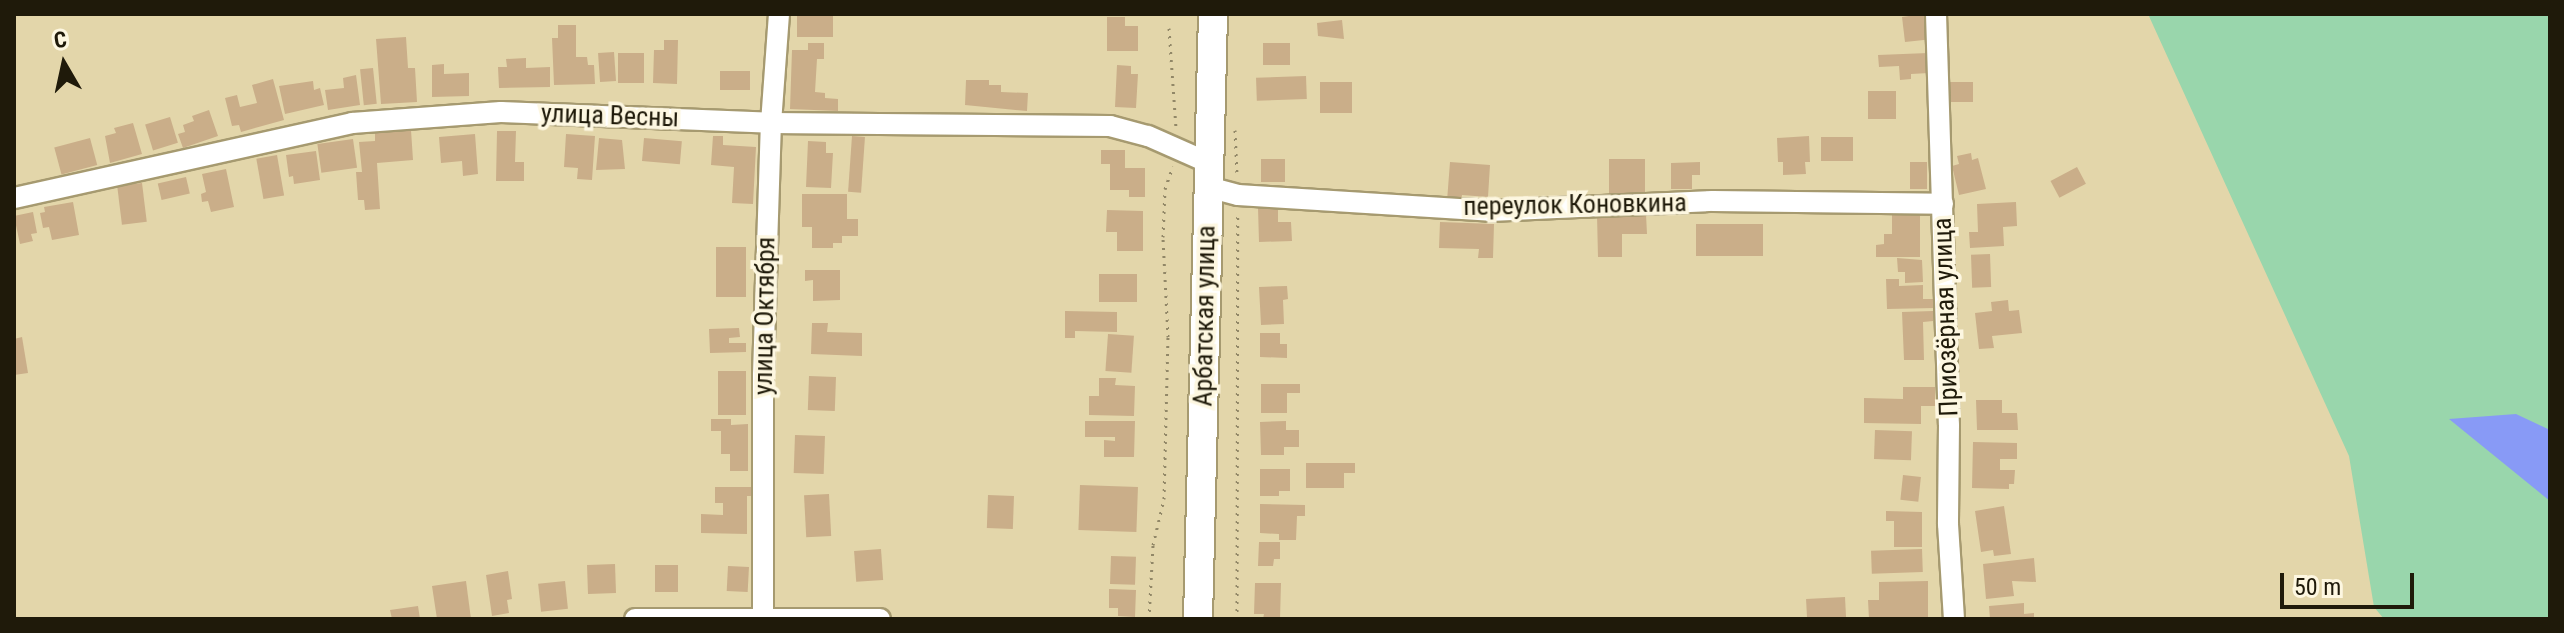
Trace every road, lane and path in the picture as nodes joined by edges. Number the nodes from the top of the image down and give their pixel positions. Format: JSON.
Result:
{"nodes":[{"id":1,"x":779,"y":14,"type":"edge"},
{"id":2,"x":1213,"y":14,"type":"edge"},
{"id":3,"x":1936,"y":14,"type":"edge"},
{"id":4,"x":1169,"y":28,"type":"dead end"},
{"id":5,"x":771,"y":123,"type":"junction"},
{"id":6,"x":1179,"y":148,"type":"junction"},
{"id":7,"x":1208,"y":174,"type":"junction"},
{"id":8,"x":1238,"y":195,"type":"junction"},
{"id":9,"x":14,"y":198,"type":"edge"},
{"id":10,"x":1943,"y":204,"type":"junction"},
{"id":11,"x":763,"y":618,"type":"edge"},
{"id":12,"x":635,"y":619,"type":"edge"},
{"id":13,"x":880,"y":619,"type":"edge"},
{"id":14,"x":1149,"y":619,"type":"edge"},
{"id":15,"x":1198,"y":619,"type":"edge"},
{"id":16,"x":1237,"y":619,"type":"edge"},
{"id":17,"x":1954,"y":619,"type":"edge"}],
"edges":[{"from":1,"to":5,"type":"street","name":"улица Октября"},
{"from":2,"to":7,"type":"main road","name":"Арбатская улица"},
{"from":3,"to":10,"type":"street","name":"Приозёрная улица"},
{"from":4,"to":6,"type":"path"},
{"from":5,"to":6,"type":"street","name":"улица Весны"},
{"from":5,"to":9,"type":"street","name":"улица Весны"},
{"from":5,"to":11,"type":"street","name":"улица Октября"},
{"from":6,"to":7,"type":"street","name":"улица Весны"},
{"from":6,"to":14,"type":"path"},
{"from":7,"to":8,"type":"street","name":"переулок Коновкина"},
{"from":7,"to":15,"type":"main road","name":"Арбатская улица"},
{"from":8,"to":10,"type":"street","name":"переулок Коновкина"},
{"from":8,"to":16,"type":"path"},
{"from":10,"to":17,"type":"street","name":"Приозёрная улица"},
{"from":11,"to":12,"type":"street"},
{"from":11,"to":13,"type":"street"}]}
